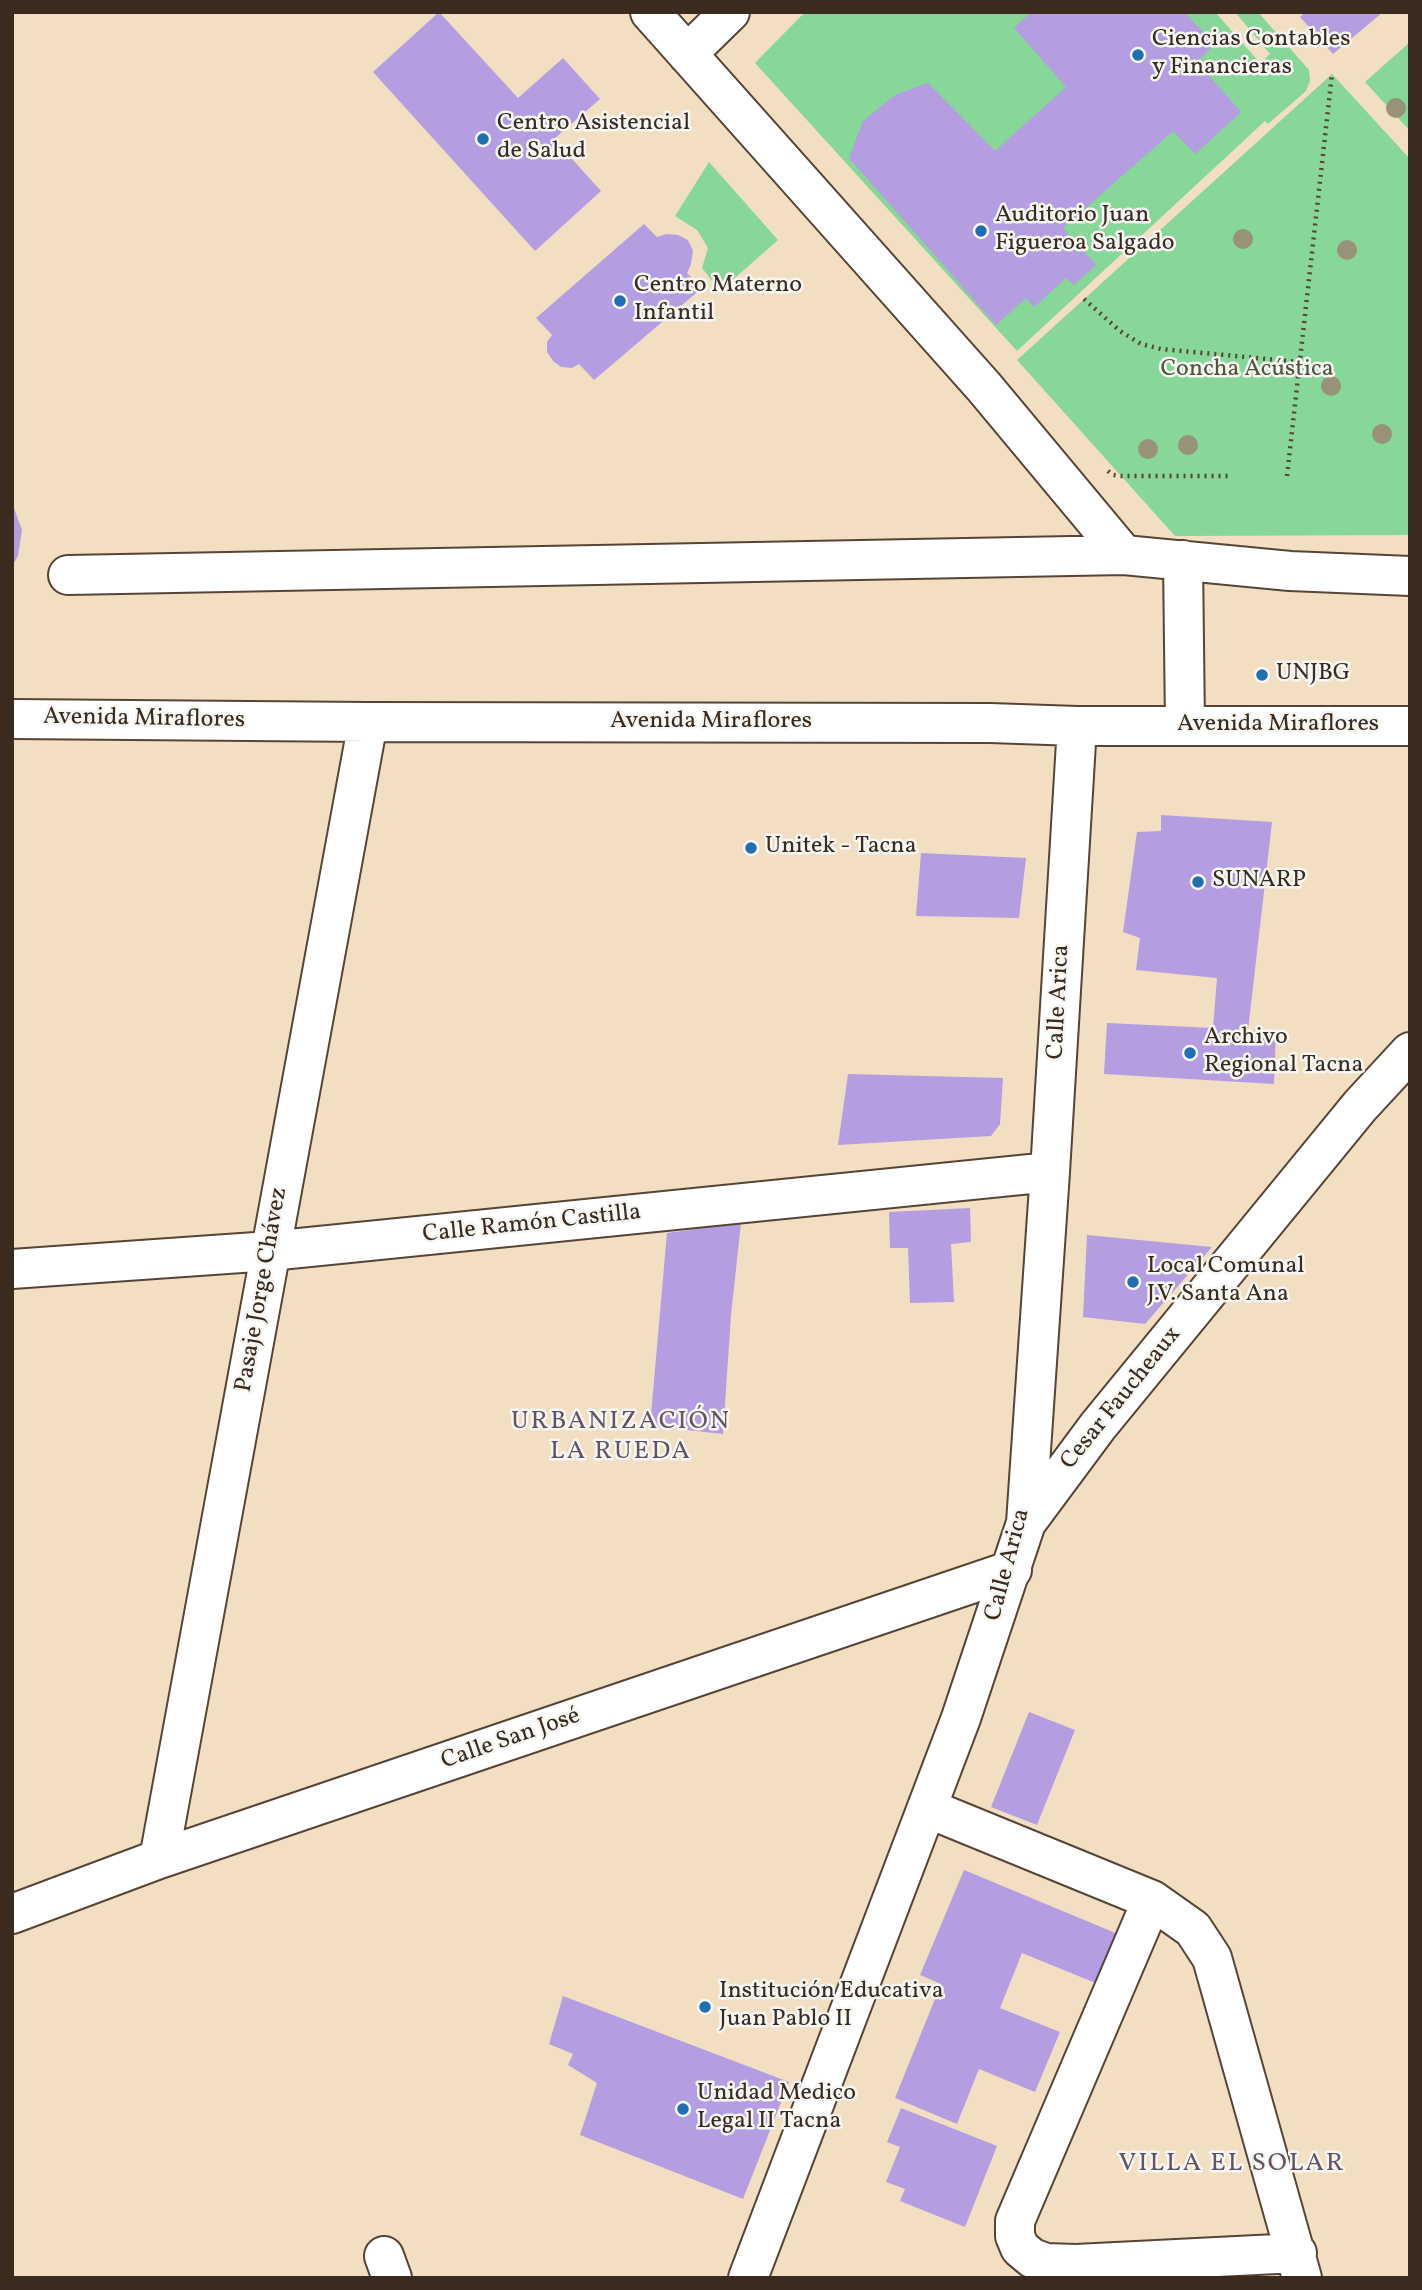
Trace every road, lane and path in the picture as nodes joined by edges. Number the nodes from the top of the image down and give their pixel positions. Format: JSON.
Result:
{"nodes":[{"id":1,"x":650,"y":12,"type":"edge"},
{"id":2,"x":730,"y":12,"type":"edge"},
{"id":3,"x":687,"y":54,"type":"junction"},
{"id":4,"x":1332,"y":74,"type":"dead end"},
{"id":5,"x":1084,"y":299,"type":"dead end"},
{"id":6,"x":1299,"y":362,"type":"junction"},
{"id":7,"x":1287,"y":476,"type":"dead end"},
{"id":8,"x":1124,"y":555,"type":"junction"},
{"id":9,"x":1183,"y":560,"type":"junction"},
{"id":10,"x":68,"y":575,"type":"dead end"},
{"id":11,"x":1410,"y":576,"type":"edge"},
{"id":12,"x":12,"y":719,"type":"edge"},
{"id":13,"x":368,"y":722,"type":"junction"},
{"id":14,"x":1077,"y":726,"type":"junction"},
{"id":15,"x":1185,"y":726,"type":"junction"},
{"id":16,"x":1410,"y":726,"type":"edge"},
{"id":17,"x":1410,"y":1052,"type":"edge"},
{"id":18,"x":1050,"y":1172,"type":"junction"},
{"id":19,"x":270,"y":1251,"type":"junction"},
{"id":20,"x":12,"y":1269,"type":"edge"},
{"id":21,"x":1026,"y":1523,"type":"junction"},
{"id":22,"x":1012,"y":1570,"type":"junction"},
{"id":23,"x":928,"y":1808,"type":"junction"},
{"id":24,"x":159,"y":1859,"type":"junction"},
{"id":25,"x":1152,"y":1900,"type":"junction"},
{"id":26,"x":12,"y":1914,"type":"edge"},
{"id":27,"x":1299,"y":2265,"type":"edge"},
{"id":28,"x":748,"y":2278,"type":"edge"}],
"edges":[{"from":1,"to":3,"type":"street"},
{"from":2,"to":3,"type":"street"},
{"from":3,"to":8,"type":"street"},
{"from":4,"to":6,"type":"path"},
{"from":5,"to":6,"type":"path"},
{"from":6,"to":7,"type":"path"},
{"from":8,"to":9,"type":"street"},
{"from":8,"to":10,"type":"street"},
{"from":9,"to":11,"type":"street"},
{"from":9,"to":15,"type":"street"},
{"from":12,"to":13,"type":"street","name":"Avenida Miraflores"},
{"from":13,"to":14,"type":"street","name":"Avenida Miraflores"},
{"from":13,"to":19,"type":"street","name":"Pasaje Jorge Chávez"},
{"from":14,"to":15,"type":"street","name":"Avenida Miraflores"},
{"from":14,"to":18,"type":"street","name":"Calle Arica"},
{"from":15,"to":16,"type":"street","name":"Avenida Miraflores"},
{"from":17,"to":21,"type":"street","name":"Cesar Faucheaux"},
{"from":18,"to":19,"type":"street","name":"Calle Ramón Castilla"},
{"from":18,"to":21,"type":"street","name":"Calle Arica"},
{"from":19,"to":20,"type":"street","name":"Calle Ramón Castilla"},
{"from":19,"to":24,"type":"street","name":"Pasaje Jorge Chávez"},
{"from":21,"to":22,"type":"street","name":"Calle Arica"},
{"from":22,"to":23,"type":"street","name":"Calle Arica"},
{"from":22,"to":24,"type":"street","name":"Calle San José"},
{"from":23,"to":25,"type":"street"},
{"from":23,"to":28,"type":"street","name":"Calle Arica"},
{"from":24,"to":26,"type":"street","name":"Calle San José"},
{"from":25,"to":27,"type":"street"},
{"from":25,"to":27,"type":"street"}]}
